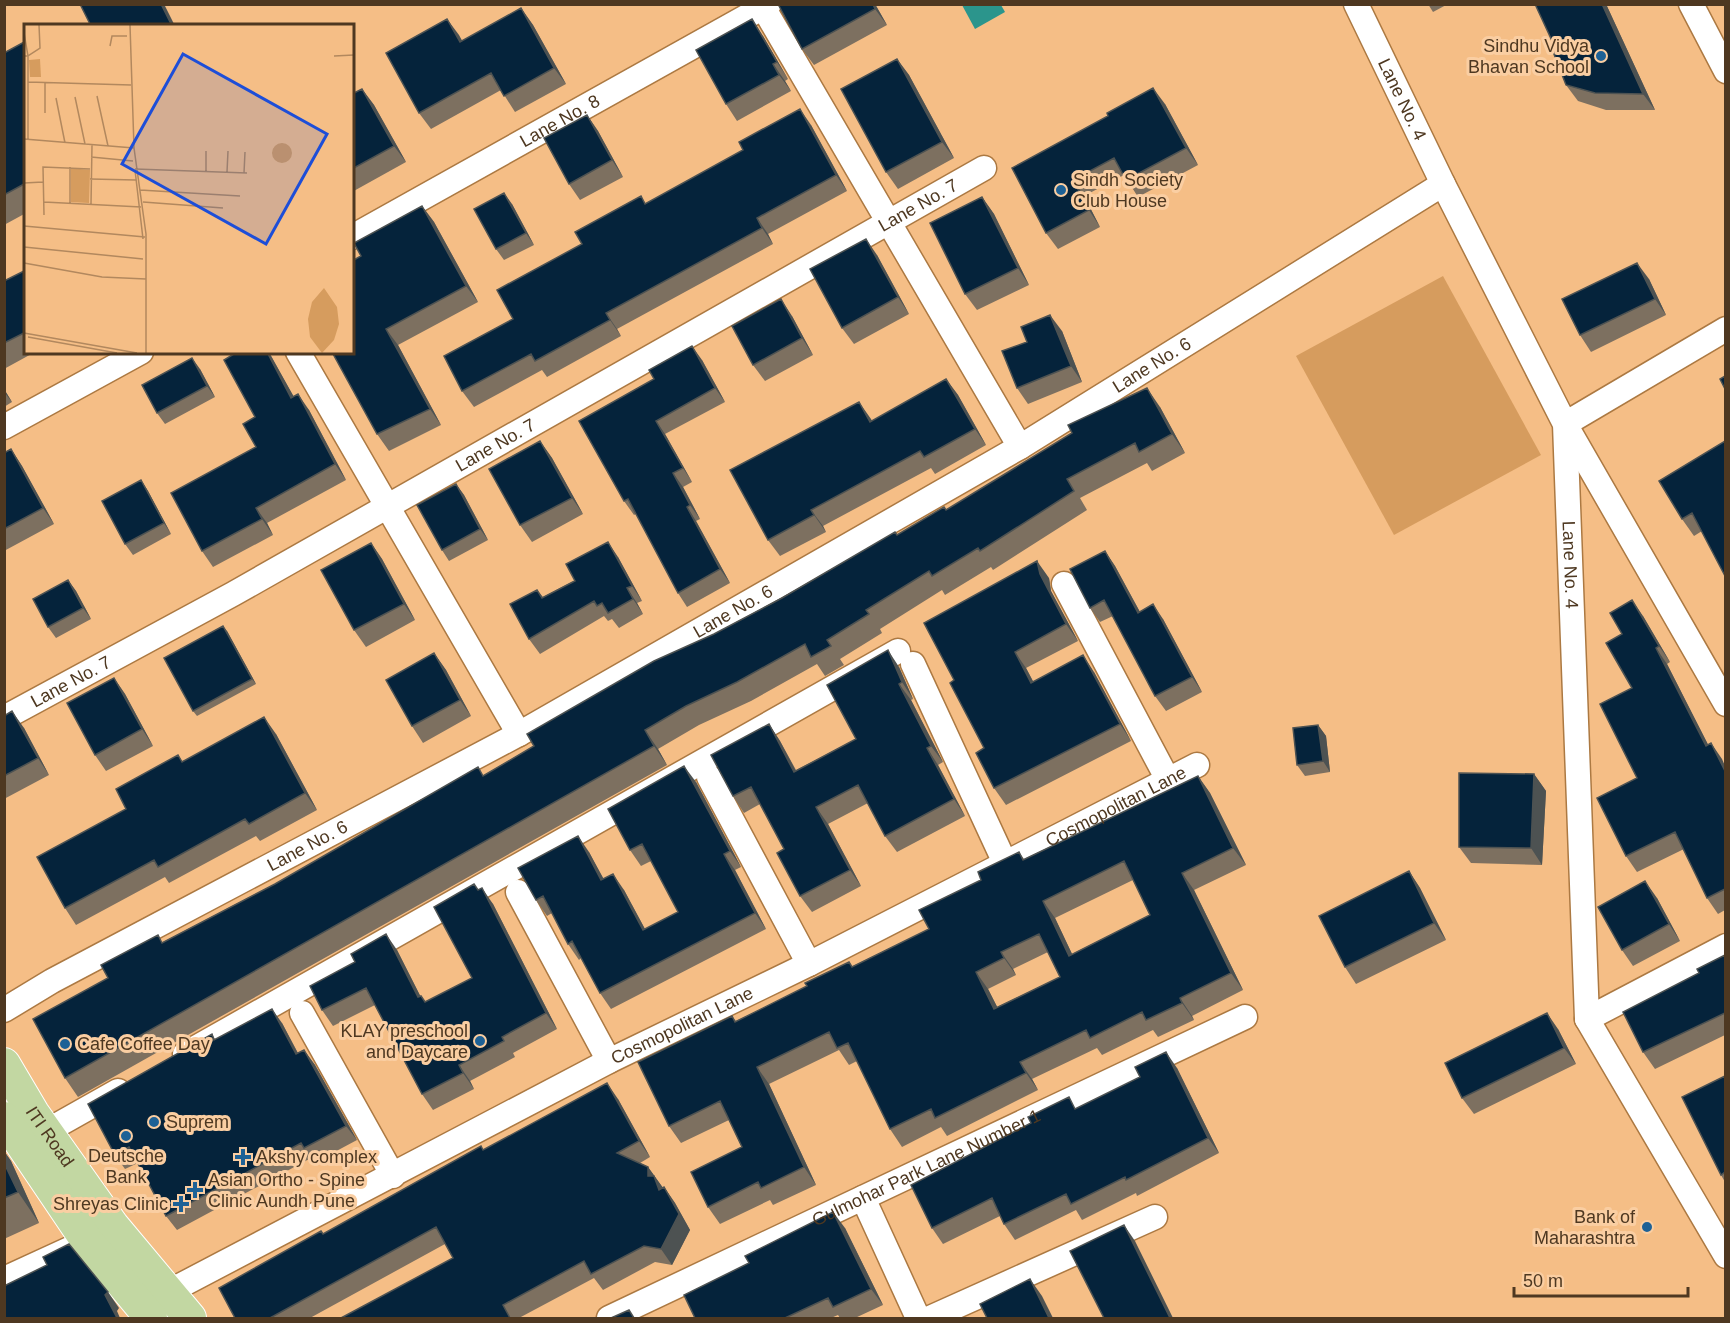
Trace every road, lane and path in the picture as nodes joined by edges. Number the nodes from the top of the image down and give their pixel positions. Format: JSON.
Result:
{"nodes":[{"id":1,"x":1356,"y":4,"type":"edge"},
{"id":2,"x":1691,"y":4,"type":"edge"},
{"id":3,"x":766,"y":6,"type":"edge"},
{"id":4,"x":1725,"y":69,"type":"edge"},
{"id":5,"x":984,"y":168,"type":"dead end"},
{"id":6,"x":1443,"y":184,"type":"junction"},
{"id":7,"x":888,"y":223,"type":"junction"},
{"id":8,"x":354,"y":236,"type":"edge"},
{"id":9,"x":1725,"y":330,"type":"edge"},
{"id":10,"x":137,"y":354,"type":"edge"},
{"id":11,"x":299,"y":354,"type":"edge"},
{"id":12,"x":1566,"y":424,"type":"junction"},
{"id":13,"x":4,"y":427,"type":"edge"},
{"id":14,"x":1020,"y":447,"type":"junction"},
{"id":15,"x":387,"y":506,"type":"junction"},
{"id":16,"x":1064,"y":584,"type":"dead end"},
{"id":17,"x":1725,"y":704,"type":"edge"},
{"id":18,"x":4,"y":718,"type":"edge"},
{"id":19,"x":519,"y":734,"type":"junction"},
{"id":20,"x":1197,"y":765,"type":"dead end"},
{"id":21,"x":709,"y":777,"type":"dead end"},
{"id":22,"x":1168,"y":780,"type":"junction"},
{"id":23,"x":1005,"y":863,"type":"junction"},
{"id":24,"x":518,"y":892,"type":"dead end"},
{"id":25,"x":1725,"y":946,"type":"edge"},
{"id":26,"x":809,"y":964,"type":"junction"},
{"id":27,"x":4,"y":1010,"type":"edge"},
{"id":28,"x":302,"y":1013,"type":"dead end"},
{"id":29,"x":1245,"y":1017,"type":"dead end"},
{"id":30,"x":1587,"y":1019,"type":"junction"},
{"id":31,"x":609,"y":1061,"type":"junction"},
{"id":32,"x":168,"y":1063,"type":"edge"},
{"id":33,"x":4,"y":1064,"type":"edge"},
{"id":34,"x":137,"y":1080,"type":"edge"},
{"id":35,"x":20,"y":1123,"type":"edge"},
{"id":36,"x":393,"y":1176,"type":"junction"},
{"id":37,"x":863,"y":1198,"type":"junction"},
{"id":38,"x":1155,"y":1217,"type":"dead end"},
{"id":39,"x":87,"y":1241,"type":"junction"},
{"id":40,"x":1725,"y":1255,"type":"edge"},
{"id":41,"x":4,"y":1279,"type":"edge"},
{"id":42,"x":149,"y":1309,"type":"edge"},
{"id":43,"x":190,"y":1318,"type":"edge"},
{"id":44,"x":609,"y":1318,"type":"edge"},
{"id":45,"x":918,"y":1318,"type":"edge"},
{"id":46,"x":930,"y":1318,"type":"edge"}],
"edges":[{"from":1,"to":6,"type":"street","name":"Lane No. 4"},
{"from":2,"to":4,"type":"street"},
{"from":3,"to":7,"type":"street"},
{"from":3,"to":8,"type":"street","name":"Lane No. 8"},
{"from":5,"to":7,"type":"street","name":"Lane No. 7"},
{"from":6,"to":12,"type":"street","name":"Lane No. 4"},
{"from":6,"to":14,"type":"street","name":"Lane No. 6"},
{"from":7,"to":14,"type":"street"},
{"from":7,"to":15,"type":"street","name":"Lane No. 7"},
{"from":9,"to":12,"type":"street"},
{"from":10,"to":13,"type":"street"},
{"from":11,"to":15,"type":"street"},
{"from":12,"to":17,"type":"street"},
{"from":12,"to":30,"type":"street","name":"Lane No. 4"},
{"from":14,"to":19,"type":"street","name":"Lane No. 6"},
{"from":15,"to":18,"type":"street","name":"Lane No. 7"},
{"from":15,"to":19,"type":"street"},
{"from":16,"to":22,"type":"street"},
{"from":19,"to":27,"type":"street","name":"Lane No. 6"},
{"from":20,"to":22,"type":"street","name":"Cosmopolitan Lane"},
{"from":21,"to":26,"type":"street"},
{"from":22,"to":23,"type":"street","name":"Cosmopolitan Lane"},
{"from":23,"to":26,"type":"street","name":"Cosmopolitan Lane"},
{"from":23,"to":32,"type":"street"},
{"from":24,"to":31,"type":"street"},
{"from":25,"to":30,"type":"street"},
{"from":26,"to":31,"type":"street","name":"Cosmopolitan Lane"},
{"from":28,"to":36,"type":"street"},
{"from":29,"to":37,"type":"street","name":"Gulmohar Park Lane Number 1"},
{"from":30,"to":40,"type":"street"},
{"from":31,"to":36,"type":"street","name":"Cosmopolitan Lane"},
{"from":33,"to":35,"type":"main road","name":"ITI Road"},
{"from":34,"to":35,"type":"street"},
{"from":35,"to":39,"type":"main road","name":"ITI Road"},
{"from":35,"to":42,"type":"main road","name":"ITI Road"},
{"from":36,"to":42,"type":"street","name":"Cosmopolitan Lane"},
{"from":37,"to":44,"type":"street","name":"Gulmohar Park Lane Number 1"},
{"from":37,"to":45,"type":"street"},
{"from":38,"to":46,"type":"street"},
{"from":39,"to":41,"type":"street"},
{"from":39,"to":42,"type":"main road","name":"ITI Road"},
{"from":42,"to":43,"type":"main road","name":"ITI Road"}]}
